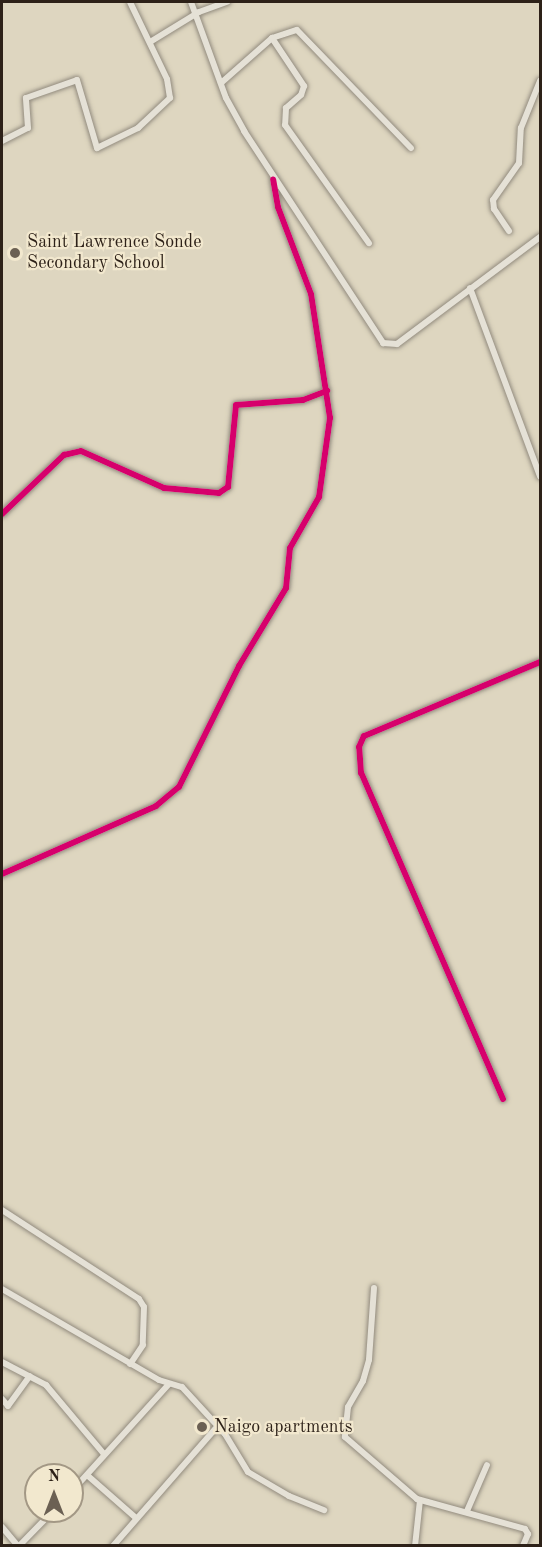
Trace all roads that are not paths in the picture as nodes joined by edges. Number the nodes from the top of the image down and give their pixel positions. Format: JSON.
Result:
{"nodes":[{"id":1,"x":130,"y":2,"type":"edge"},
{"id":2,"x":190,"y":2,"type":"edge"},
{"id":3,"x":227,"y":2,"type":"edge"},
{"id":4,"x":194,"y":15,"type":"junction"},
{"id":5,"x":272,"y":38,"type":"junction"},
{"id":6,"x":150,"y":42,"type":"junction"},
{"id":7,"x":540,"y":81,"type":"edge"},
{"id":8,"x":221,"y":83,"type":"junction"},
{"id":9,"x":2,"y":141,"type":"edge"},
{"id":10,"x":411,"y":148,"type":"dead end"},
{"id":11,"x":273,"y":179,"type":"junction"},
{"id":12,"x":510,"y":231,"type":"dead end"},
{"id":13,"x":540,"y":237,"type":"edge"},
{"id":14,"x":369,"y":243,"type":"dead end"},
{"id":15,"x":470,"y":288,"type":"junction"},
{"id":16,"x":327,"y":391,"type":"junction"},
{"id":17,"x":540,"y":476,"type":"edge"},
{"id":18,"x":2,"y":514,"type":"edge"},
{"id":19,"x":540,"y":662,"type":"edge"},
{"id":20,"x":2,"y":874,"type":"edge"},
{"id":21,"x":503,"y":1099,"type":"dead end"},
{"id":22,"x":2,"y":1210,"type":"edge"},
{"id":23,"x":374,"y":1288,"type":"dead end"},
{"id":24,"x":2,"y":1289,"type":"edge"},
{"id":25,"x":2,"y":1362,"type":"edge"},
{"id":26,"x":130,"y":1364,"type":"junction"},
{"id":27,"x":30,"y":1376,"type":"junction"},
{"id":28,"x":169,"y":1383,"type":"junction"},
{"id":29,"x":2,"y":1399,"type":"edge"},
{"id":30,"x":216,"y":1428,"type":"junction"},
{"id":31,"x":104,"y":1454,"type":"junction"},
{"id":32,"x":487,"y":1466,"type":"dead end"},
{"id":33,"x":87,"y":1475,"type":"junction"},
{"id":34,"x":84,"y":1478,"type":"edge"},
{"id":35,"x":420,"y":1500,"type":"junction"},
{"id":36,"x":324,"y":1510,"type":"dead end"},
{"id":37,"x":467,"y":1511,"type":"junction"},
{"id":38,"x":135,"y":1517,"type":"junction"},
{"id":39,"x":41,"y":1523,"type":"edge"},
{"id":40,"x":2,"y":1527,"type":"edge"},
{"id":41,"x":19,"y":1545,"type":"edge"},
{"id":42,"x":113,"y":1545,"type":"edge"},
{"id":43,"x":415,"y":1545,"type":"edge"},
{"id":44,"x":523,"y":1545,"type":"edge"}],
"edges":[{"from":1,"to":6,"type":"street"},
{"from":2,"to":4,"type":"street"},
{"from":3,"to":4,"type":"street"},
{"from":4,"to":6,"type":"street"},
{"from":4,"to":8,"type":"street"},
{"from":5,"to":8,"type":"street"},
{"from":5,"to":10,"type":"street"},
{"from":5,"to":14,"type":"street"},
{"from":6,"to":9,"type":"street"},
{"from":7,"to":12,"type":"street"},
{"from":8,"to":11,"type":"street"},
{"from":11,"to":15,"type":"street"},
{"from":11,"to":16,"type":"street"},
{"from":13,"to":15,"type":"street"},
{"from":15,"to":17,"type":"street"},
{"from":16,"to":18,"type":"street"},
{"from":16,"to":20,"type":"street"},
{"from":19,"to":21,"type":"street"},
{"from":22,"to":26,"type":"street"},
{"from":23,"to":35,"type":"street"},
{"from":24,"to":26,"type":"street"},
{"from":25,"to":27,"type":"street"},
{"from":26,"to":28,"type":"street"},
{"from":27,"to":29,"type":"street"},
{"from":27,"to":31,"type":"street"},
{"from":28,"to":30,"type":"street"},
{"from":28,"to":31,"type":"street"},
{"from":30,"to":36,"type":"street"},
{"from":30,"to":38,"type":"street"},
{"from":31,"to":33,"type":"street"},
{"from":32,"to":37,"type":"street"},
{"from":33,"to":34,"type":"street"},
{"from":33,"to":38,"type":"street"},
{"from":35,"to":37,"type":"street"},
{"from":35,"to":43,"type":"street"},
{"from":37,"to":44,"type":"street"},
{"from":38,"to":42,"type":"street"},
{"from":39,"to":41,"type":"street"},
{"from":40,"to":41,"type":"street"}]}
